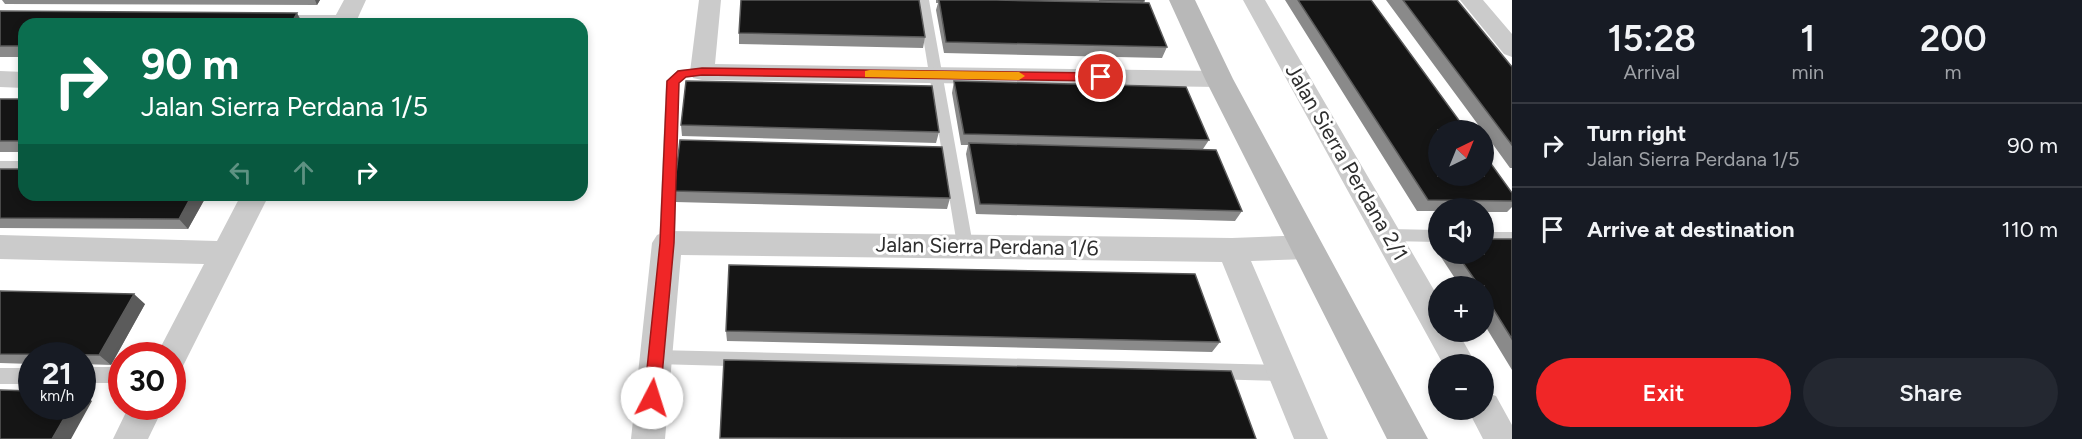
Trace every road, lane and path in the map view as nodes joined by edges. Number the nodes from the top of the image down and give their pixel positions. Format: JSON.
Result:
{"nodes":[{"id":1,"x":710,"y":0,"type":"edge"},
{"id":2,"x":923,"y":0,"type":"edge"},
{"id":3,"x":1182,"y":0,"type":"edge"},
{"id":4,"x":1254,"y":0,"type":"edge"},
{"id":5,"x":1472,"y":0,"type":"edge"},
{"id":6,"x":348,"y":14,"type":"edge"},
{"id":7,"x":289,"y":18,"type":"edge"},
{"id":8,"x":1512,"y":49,"type":"edge"},
{"id":9,"x":702,"y":72,"type":"junction"},
{"id":10,"x":935,"y":75,"type":"junction"},
{"id":11,"x":0,"y":79,"type":"edge"},
{"id":12,"x":1219,"y":79,"type":"junction"},
{"id":13,"x":18,"y":80,"type":"edge"},
{"id":14,"x":0,"y":166,"type":"edge"},
{"id":15,"x":18,"y":166,"type":"edge"},
{"id":16,"x":252,"y":201,"type":"edge"},
{"id":17,"x":1389,"y":235,"type":"junction"},
{"id":18,"x":1428,"y":236,"type":"edge"},
{"id":19,"x":1494,"y":238,"type":"edge"},
{"id":20,"x":1512,"y":238,"type":"edge"},
{"id":21,"x":667,"y":243,"type":"junction"},
{"id":22,"x":965,"y":245,"type":"junction"},
{"id":23,"x":0,"y":247,"type":"edge"},
{"id":24,"x":1308,"y":247,"type":"junction"},
{"id":25,"x":1232,"y":250,"type":"junction"},
{"id":26,"x":225,"y":253,"type":"junction"},
{"id":27,"x":1428,"y":307,"type":"edge"},
{"id":28,"x":179,"y":342,"type":"edge"},
{"id":29,"x":656,"y":357,"type":"junction"},
{"id":30,"x":1283,"y":373,"type":"junction"},
{"id":31,"x":0,"y":376,"type":"edge"},
{"id":32,"x":18,"y":376,"type":"edge"},
{"id":33,"x":140,"y":420,"type":"edge"},
{"id":34,"x":1491,"y":420,"type":"edge"},
{"id":35,"x":130,"y":439,"type":"edge"},
{"id":36,"x":648,"y":439,"type":"edge"},
{"id":37,"x":1311,"y":439,"type":"edge"},
{"id":38,"x":1408,"y":439,"type":"edge"},
{"id":39,"x":1501,"y":439,"type":"edge"}],
"edges":[{"from":1,"to":9,"type":"street"},
{"from":2,"to":10,"type":"lane"},
{"from":3,"to":12,"type":"street"},
{"from":4,"to":17,"type":"street","name":"Jalan Sierra Perdana 2/1"},
{"from":5,"to":8,"type":"street"},
{"from":6,"to":7,"type":"lane"},
{"from":9,"to":10,"type":"street"},
{"from":9,"to":21,"type":"lane"},
{"from":10,"to":12,"type":"street"},
{"from":10,"to":22,"type":"lane"},
{"from":11,"to":13,"type":"street"},
{"from":12,"to":24,"type":"street"},
{"from":14,"to":15,"type":"lane"},
{"from":16,"to":26,"type":"street"},
{"from":17,"to":18,"type":"lane"},
{"from":17,"to":27,"type":"street","name":"Jalan Sierra Perdana 2/1"},
{"from":19,"to":20,"type":"lane"},
{"from":21,"to":22,"type":"street","name":"Jalan Sierra Perdana 1/6"},
{"from":21,"to":29,"type":"street"},
{"from":22,"to":25,"type":"street","name":"Jalan Sierra Perdana 1/6"},
{"from":23,"to":26,"type":"street"},
{"from":24,"to":25,"type":"street","name":"Jalan Sierra Perdana 1/6"},
{"from":24,"to":38,"type":"street"},
{"from":25,"to":30,"type":"street"},
{"from":26,"to":28,"type":"street"},
{"from":29,"to":30,"type":"lane"},
{"from":29,"to":36,"type":"street"},
{"from":30,"to":37,"type":"street"},
{"from":31,"to":32,"type":"lane"},
{"from":33,"to":35,"type":"street"},
{"from":34,"to":39,"type":"street"}]}
